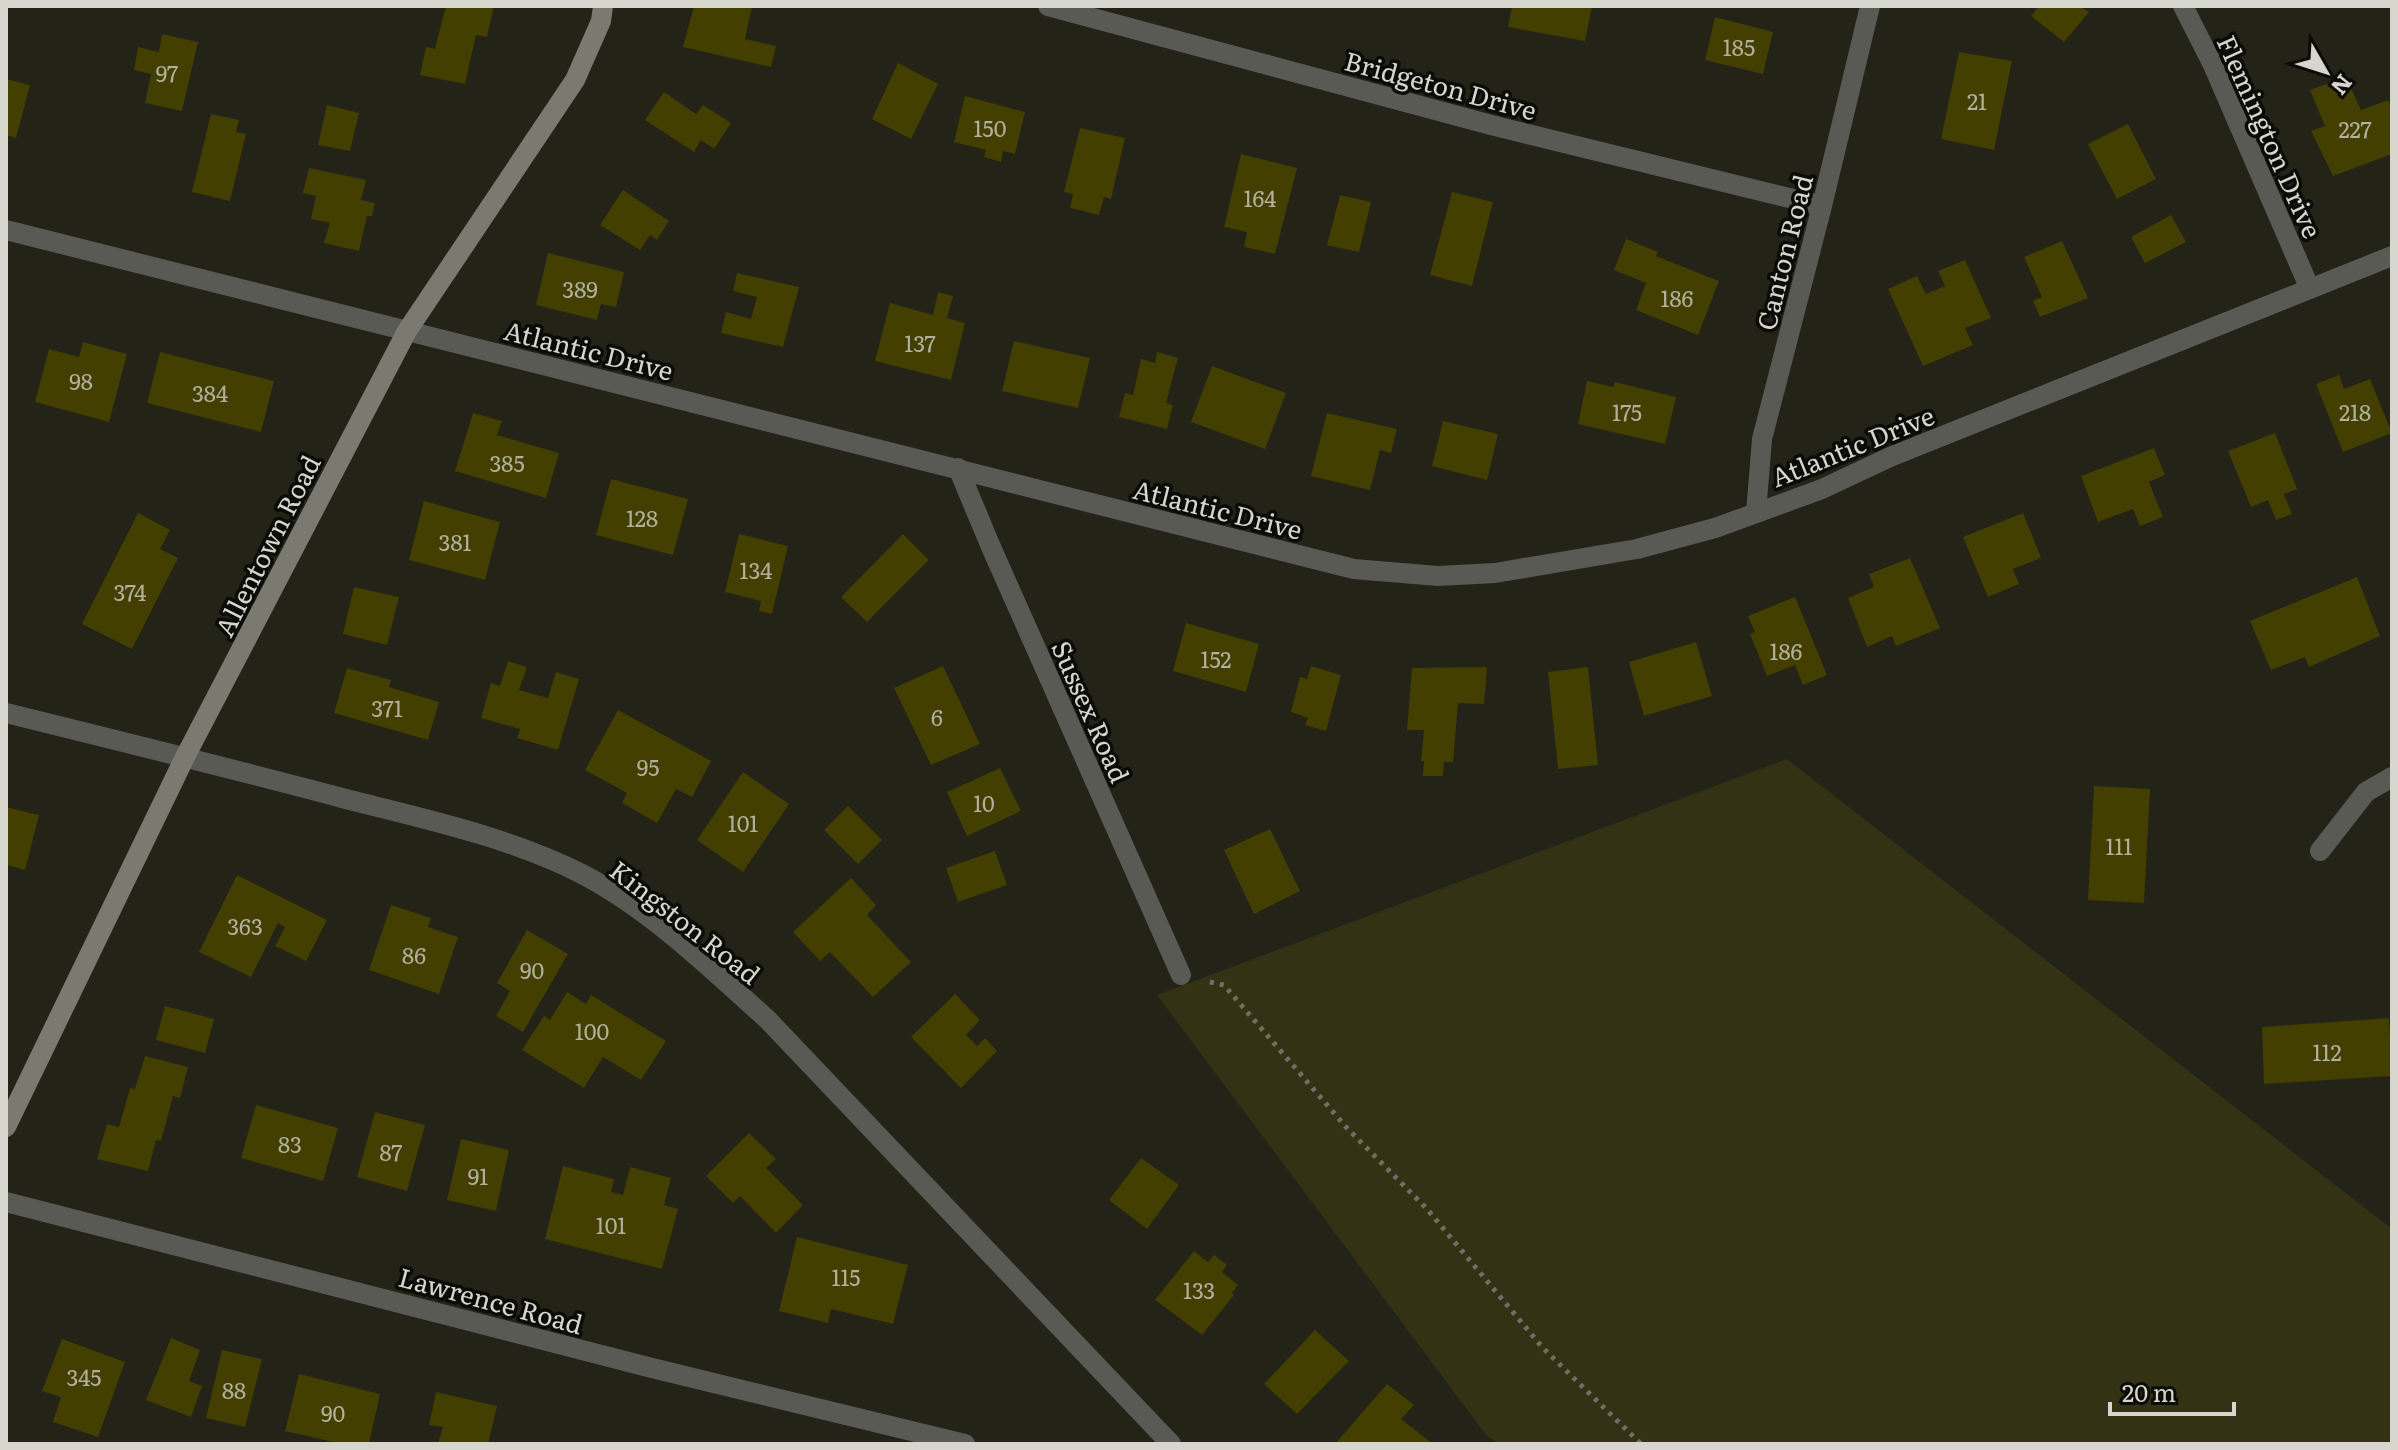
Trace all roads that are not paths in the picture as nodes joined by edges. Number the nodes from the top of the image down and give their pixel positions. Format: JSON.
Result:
{"nodes":[{"id":1,"x":603,"y":6,"type":"edge"},
{"id":2,"x":1048,"y":6,"type":"edge"},
{"id":3,"x":1870,"y":6,"type":"edge"},
{"id":4,"x":2183,"y":6,"type":"edge"},
{"id":5,"x":1075,"y":9,"type":"edge"},
{"id":6,"x":1822,"y":206,"type":"junction"},
{"id":7,"x":6,"y":230,"type":"edge"},
{"id":8,"x":2392,"y":256,"type":"edge"},
{"id":9,"x":2310,"y":289,"type":"junction"},
{"id":10,"x":407,"y":331,"type":"junction"},
{"id":11,"x":958,"y":468,"type":"junction"},
{"id":12,"x":1756,"y":513,"type":"junction"},
{"id":13,"x":6,"y":713,"type":"edge"},
{"id":14,"x":185,"y":757,"type":"junction"},
{"id":15,"x":2392,"y":777,"type":"edge"},
{"id":16,"x":2320,"y":851,"type":"dead end"},
{"id":17,"x":1181,"y":975,"type":"road end"},
{"id":18,"x":6,"y":1127,"type":"edge"},
{"id":19,"x":6,"y":1202,"type":"edge"},
{"id":20,"x":965,"y":1444,"type":"edge"},
{"id":21,"x":1171,"y":1444,"type":"edge"}],
"edges":[{"from":1,"to":10,"type":"street","name":"Allentown Road"},
{"from":2,"to":5,"type":"street","name":"Bridgeton Drive"},
{"from":3,"to":6,"type":"street","name":"Canton Road"},
{"from":4,"to":9,"type":"street","name":"Flemington Drive"},
{"from":5,"to":6,"type":"street","name":"Bridgeton Drive"},
{"from":6,"to":12,"type":"street","name":"Canton Road"},
{"from":7,"to":10,"type":"street","name":"Atlantic Drive"},
{"from":8,"to":9,"type":"street","name":"Atlantic Drive"},
{"from":9,"to":12,"type":"street","name":"Atlantic Drive"},
{"from":10,"to":11,"type":"street","name":"Atlantic Drive"},
{"from":10,"to":14,"type":"street","name":"Allentown Road"},
{"from":11,"to":12,"type":"street","name":"Atlantic Drive"},
{"from":11,"to":17,"type":"street","name":"Sussex Road"},
{"from":13,"to":14,"type":"street","name":"Kingston Road"},
{"from":14,"to":18,"type":"street","name":"Allentown Road"},
{"from":14,"to":21,"type":"street","name":"Kingston Road"},
{"from":15,"to":16,"type":"street"},
{"from":19,"to":20,"type":"street","name":"Lawrence Road"}]}
